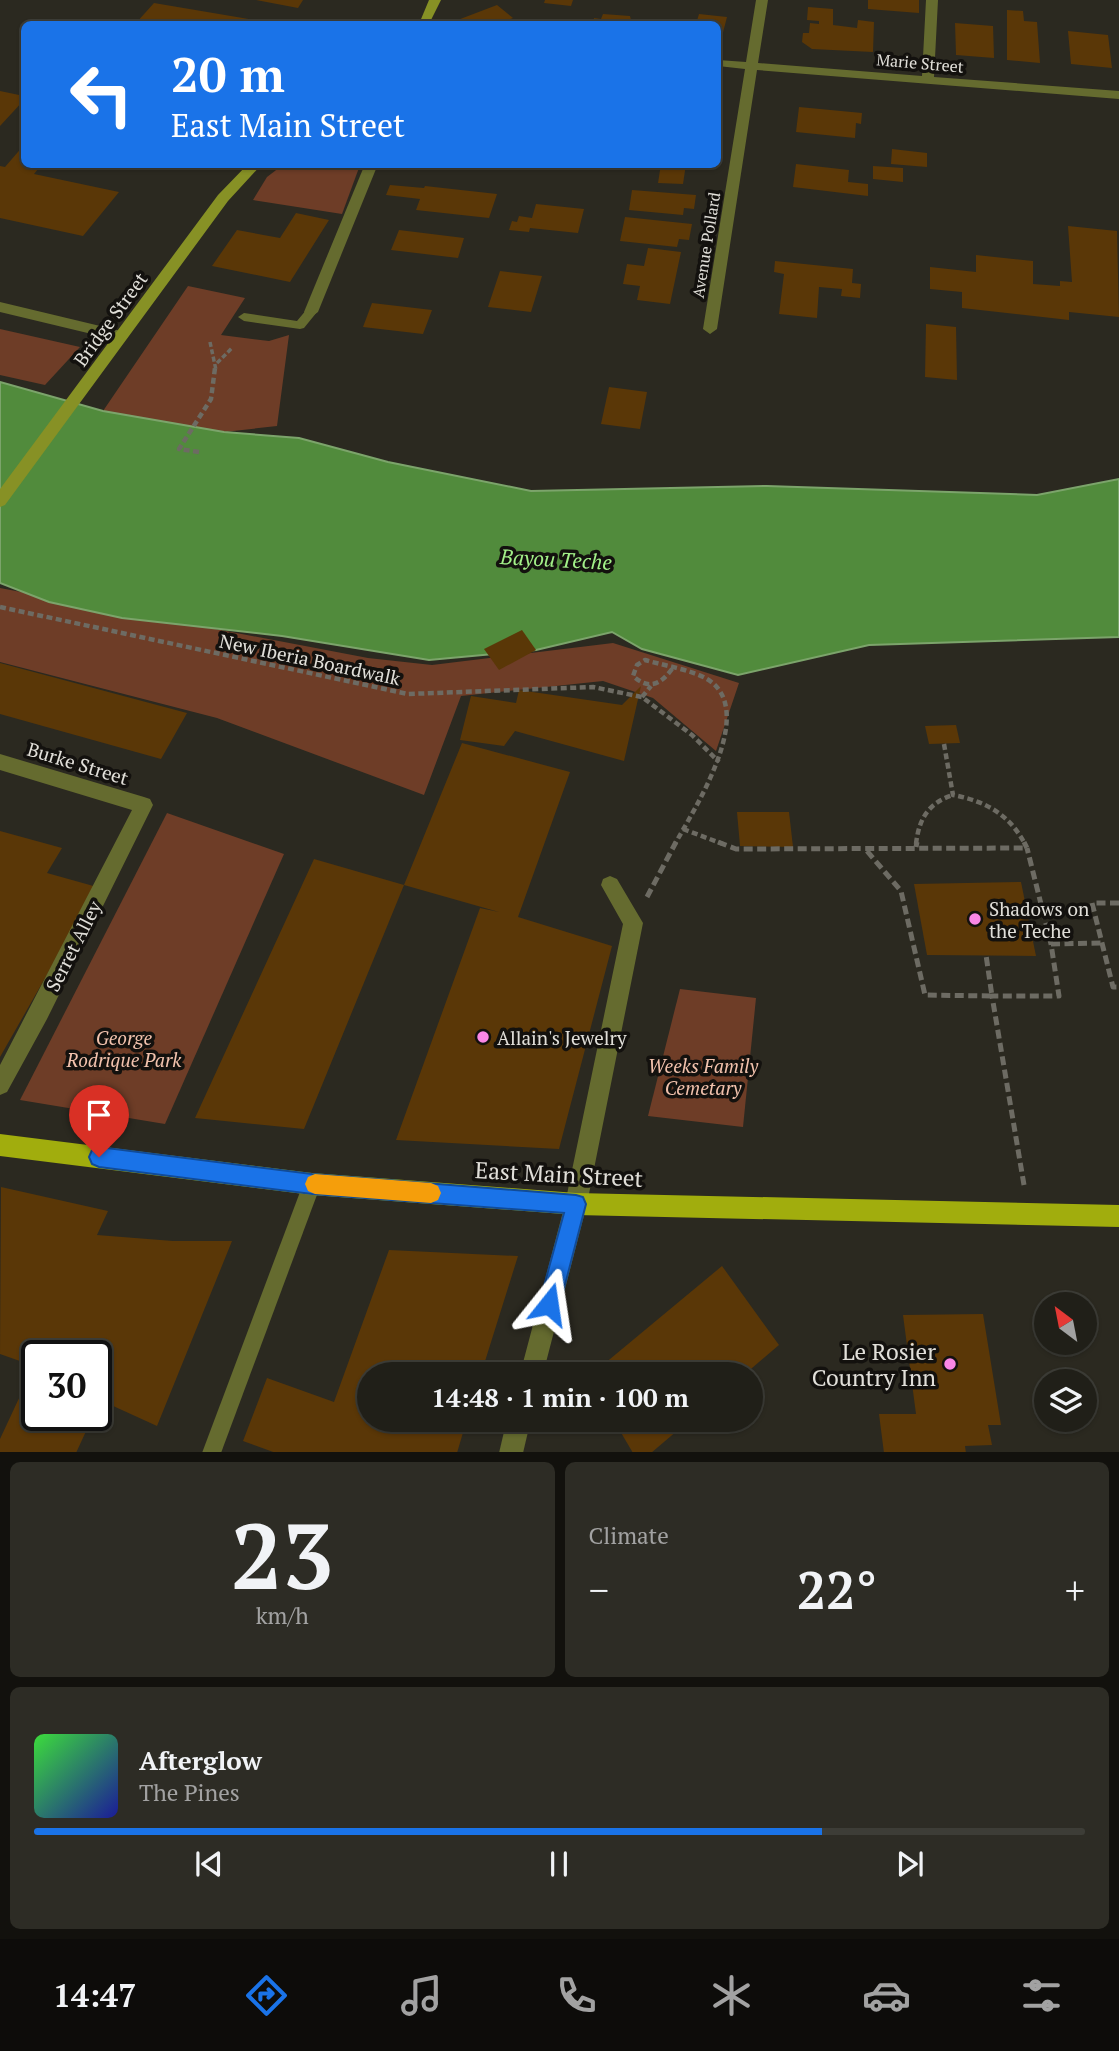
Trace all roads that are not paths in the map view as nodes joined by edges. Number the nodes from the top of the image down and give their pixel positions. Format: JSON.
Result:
{"nodes":[{"id":1,"x":435,"y":0,"type":"edge"},
{"id":2,"x":762,"y":0,"type":"edge"},
{"id":3,"x":932,"y":0,"type":"edge"},
{"id":4,"x":425,"y":21,"type":"edge"},
{"id":5,"x":721,"y":63,"type":"edge"},
{"id":6,"x":752,"y":65,"type":"junction"},
{"id":7,"x":929,"y":79,"type":"junction"},
{"id":8,"x":1119,"y":95,"type":"edge"},
{"id":9,"x":253,"y":168,"type":"edge"},
{"id":10,"x":370,"y":168,"type":"edge"},
{"id":11,"x":0,"y":307,"type":"edge"},
{"id":12,"x":311,"y":312,"type":"joint"},
{"id":13,"x":244,"y":317,"type":"dead end"},
{"id":14,"x":710,"y":329,"type":"dead end"},
{"id":15,"x":121,"y":336,"type":"junction"},
{"id":16,"x":0,"y":501,"type":"edge"},
{"id":17,"x":0,"y":762,"type":"edge"},
{"id":18,"x":144,"y":805,"type":"joint"},
{"id":19,"x":610,"y":885,"type":"dead end"},
{"id":20,"x":0,"y":1085,"type":"edge"},
{"id":21,"x":0,"y":1145,"type":"edge"},
{"id":22,"x":312,"y":1184,"type":"junction"},
{"id":23,"x":576,"y":1204,"type":"junction"},
{"id":24,"x":1119,"y":1216,"type":"edge"},
{"id":25,"x":534,"y":1362,"type":"edge"},
{"id":26,"x":516,"y":1432,"type":"edge"},
{"id":27,"x":211,"y":1452,"type":"edge"},
{"id":28,"x":511,"y":1452,"type":"edge"}],
"edges":[{"from":1,"to":4,"type":"main road"},
{"from":2,"to":6,"type":"street","name":"Avenue Pollard"},
{"from":3,"to":7,"type":"street"},
{"from":5,"to":6,"type":"street","name":"Marie Street"},
{"from":6,"to":7,"type":"street","name":"Marie Street"},
{"from":6,"to":14,"type":"street","name":"Avenue Pollard"},
{"from":7,"to":8,"type":"street","name":"Marie Street"},
{"from":9,"to":15,"type":"main road","name":"Bridge Street"},
{"from":10,"to":12,"type":"street"},
{"from":11,"to":15,"type":"street"},
{"from":12,"to":13,"type":"lane"},
{"from":15,"to":16,"type":"main road","name":"Bridge Street"},
{"from":17,"to":18,"type":"street","name":"Burke Street"},
{"from":18,"to":20,"type":"street","name":"Serret Alley"},
{"from":19,"to":23,"type":"street"},
{"from":21,"to":22,"type":"main road","name":"East Main Street"},
{"from":22,"to":23,"type":"main road","name":"East Main Street"},
{"from":22,"to":27,"type":"lane"},
{"from":23,"to":24,"type":"main road","name":"East Main Street"},
{"from":23,"to":25,"type":"street"},
{"from":26,"to":28,"type":"street"}]}
